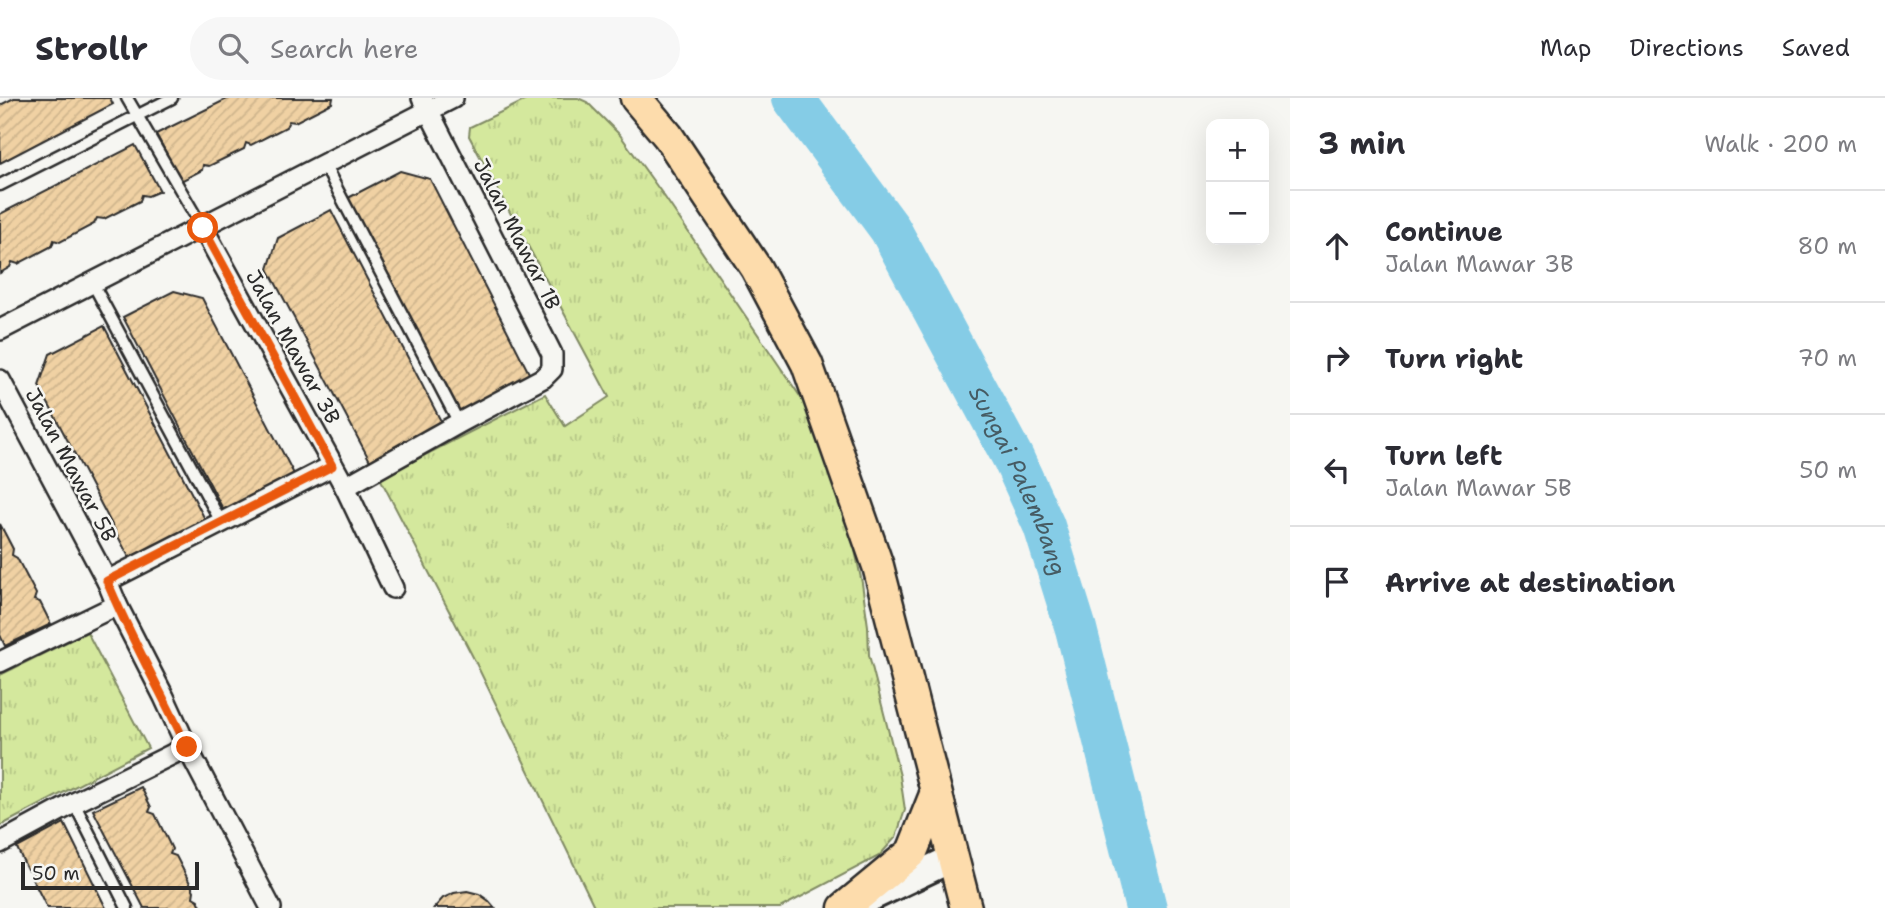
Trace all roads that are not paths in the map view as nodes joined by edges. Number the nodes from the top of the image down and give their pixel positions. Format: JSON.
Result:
{"nodes":[{"id":1,"x":127,"y":98,"type":"edge"},
{"id":2,"x":172,"y":98,"type":"edge"},
{"id":3,"x":453,"y":98,"type":"edge"},
{"id":4,"x":636,"y":98,"type":"edge"},
{"id":5,"x":425,"y":104,"type":"edge"},
{"id":6,"x":137,"y":117,"type":"junction"},
{"id":7,"x":324,"y":164,"type":"junction"},
{"id":8,"x":0,"y":185,"type":"edge"},
{"id":9,"x":203,"y":228,"type":"junction"},
{"id":10,"x":92,"y":282,"type":"junction"},
{"id":11,"x":4,"y":326,"type":"edge"},
{"id":12,"x":0,"y":380,"type":"edge"},
{"id":13,"x":459,"y":423,"type":"junction"},
{"id":14,"x":332,"y":466,"type":"junction"},
{"id":15,"x":345,"y":487,"type":"junction"},
{"id":16,"x":221,"y":522,"type":"junction"},
{"id":17,"x":107,"y":581,"type":"junction"},
{"id":18,"x":393,"y":588,"type":"dead end"},
{"id":19,"x":117,"y":605,"type":"junction"},
{"id":20,"x":0,"y":662,"type":"edge"},
{"id":21,"x":187,"y":747,"type":"junction"},
{"id":22,"x":936,"y":792,"type":"junction"},
{"id":23,"x":74,"y":803,"type":"junction"},
{"id":24,"x":0,"y":843,"type":"edge"},
{"id":25,"x":953,"y":858,"type":"junction"},
{"id":26,"x":127,"y":908,"type":"edge"},
{"id":27,"x":271,"y":908,"type":"edge"},
{"id":28,"x":846,"y":908,"type":"edge"},
{"id":29,"x":966,"y":908,"type":"edge"}],
"edges":[{"from":1,"to":6,"type":"lane"},
{"from":2,"to":6,"type":"lane"},
{"from":3,"to":5,"type":"street"},
{"from":4,"to":22,"type":"main road"},
{"from":5,"to":7,"type":"street"},
{"from":5,"to":13,"type":"street","name":"Jalan Mawar 1B"},
{"from":6,"to":8,"type":"lane"},
{"from":6,"to":9,"type":"lane"},
{"from":7,"to":9,"type":"street"},
{"from":7,"to":13,"type":"lane"},
{"from":9,"to":10,"type":"street"},
{"from":9,"to":14,"type":"street","name":"Jalan Mawar 3B"},
{"from":10,"to":11,"type":"street"},
{"from":10,"to":16,"type":"lane"},
{"from":12,"to":17,"type":"street","name":"Jalan Mawar 5B"},
{"from":13,"to":15,"type":"street"},
{"from":14,"to":15,"type":"street","name":"Jalan Mawar 3B"},
{"from":14,"to":16,"type":"street"},
{"from":15,"to":18,"type":"street","name":"Jalan Mawar 3B"},
{"from":16,"to":17,"type":"street"},
{"from":17,"to":19,"type":"street","name":"Jalan Mawar 5B"},
{"from":19,"to":20,"type":"street"},
{"from":19,"to":21,"type":"street","name":"Jalan Mawar 5B"},
{"from":21,"to":23,"type":"street"},
{"from":21,"to":27,"type":"street","name":"Jalan Mawar 5B"},
{"from":22,"to":25,"type":"main road"},
{"from":22,"to":28,"type":"main road"},
{"from":23,"to":24,"type":"street"},
{"from":23,"to":26,"type":"lane"},
{"from":25,"to":28,"type":"main road"},
{"from":25,"to":29,"type":"main road"}]}
